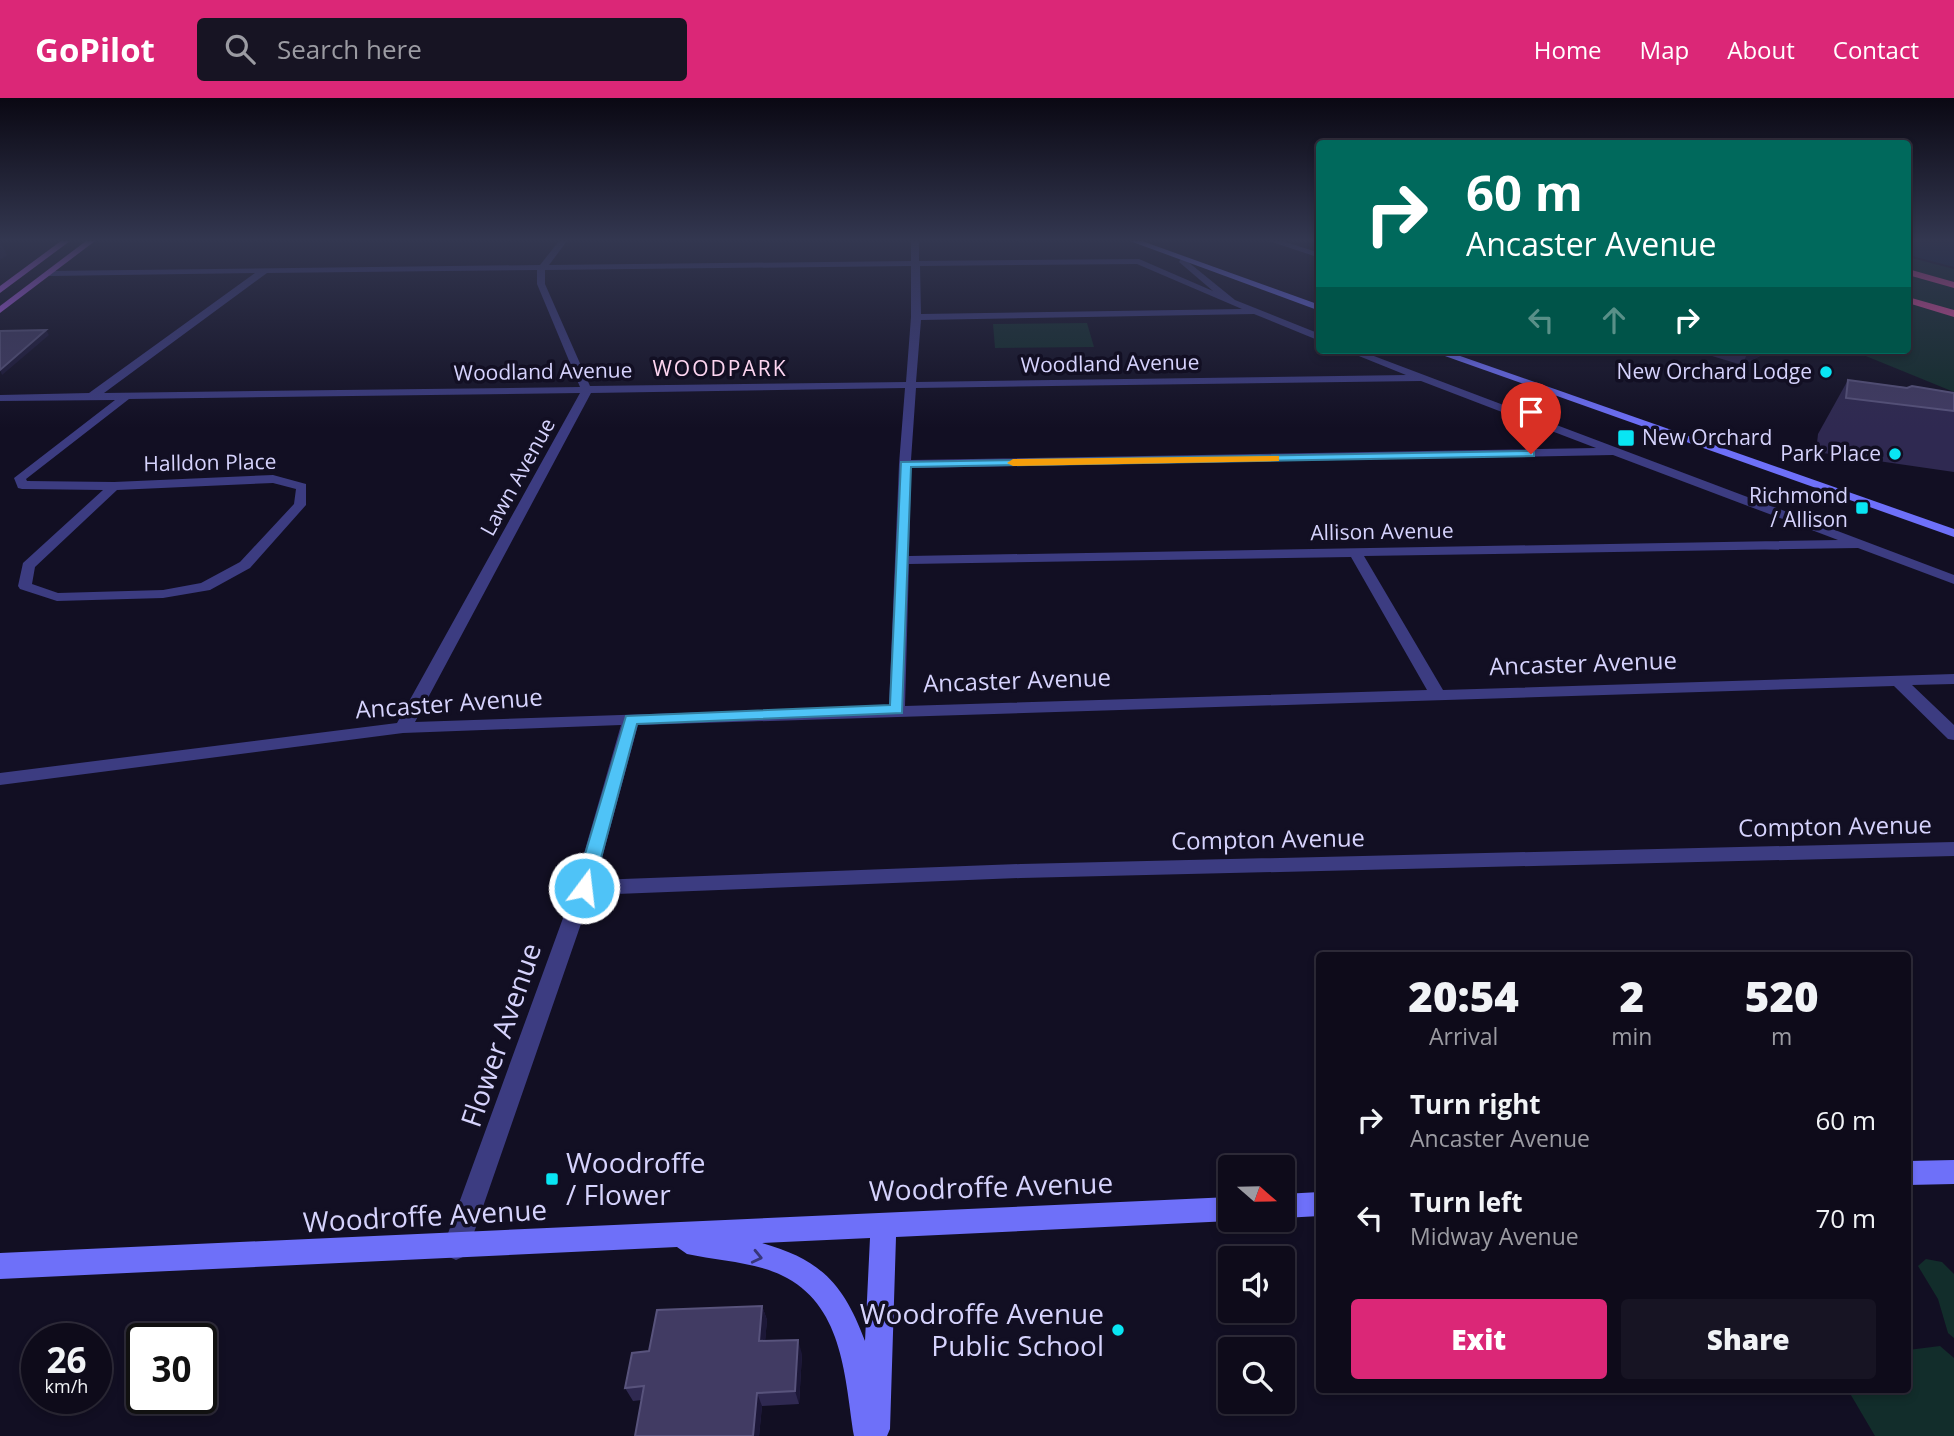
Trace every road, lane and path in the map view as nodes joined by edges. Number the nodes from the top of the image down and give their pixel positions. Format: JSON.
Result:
{"nodes":[{"id":1,"x":220,"y":303,"type":"edge"},
{"id":2,"x":549,"y":303,"type":"edge"},
{"id":3,"x":916,"y":303,"type":"edge"},
{"id":4,"x":1235,"y":303,"type":"edge"},
{"id":5,"x":1919,"y":303,"type":"edge"},
{"id":6,"x":1253,"y":312,"type":"junction"},
{"id":7,"x":1954,"y":314,"type":"edge"},
{"id":8,"x":916,"y":317,"type":"junction"},
{"id":9,"x":1316,"y":336,"type":"edge"},
{"id":10,"x":1360,"y":354,"type":"edge"},
{"id":11,"x":1444,"y":354,"type":"edge"},
{"id":12,"x":1423,"y":378,"type":"junction"},
{"id":13,"x":911,"y":387,"type":"junction"},
{"id":14,"x":587,"y":391,"type":"junction"},
{"id":15,"x":93,"y":396,"type":"junction"},
{"id":16,"x":127,"y":396,"type":"junction"},
{"id":17,"x":0,"y":398,"type":"edge"},
{"id":18,"x":1615,"y":452,"type":"junction"},
{"id":19,"x":905,"y":464,"type":"junction"},
{"id":20,"x":114,"y":486,"type":"junction"},
{"id":21,"x":1954,"y":533,"type":"edge"},
{"id":22,"x":1864,"y":544,"type":"junction"},
{"id":23,"x":1356,"y":554,"type":"junction"},
{"id":24,"x":901,"y":560,"type":"junction"},
{"id":25,"x":1954,"y":580,"type":"edge"},
{"id":26,"x":1954,"y":679,"type":"edge"},
{"id":27,"x":1897,"y":680,"type":"junction"},
{"id":28,"x":1437,"y":693,"type":"junction"},
{"id":29,"x":897,"y":710,"type":"junction"},
{"id":30,"x":631,"y":719,"type":"junction"},
{"id":31,"x":403,"y":728,"type":"junction"},
{"id":32,"x":1954,"y":735,"type":"edge"},
{"id":33,"x":0,"y":779,"type":"edge"},
{"id":34,"x":1954,"y":849,"type":"edge"},
{"id":35,"x":584,"y":888,"type":"junction"},
{"id":36,"x":1954,"y":1172,"type":"edge"},
{"id":37,"x":1911,"y":1173,"type":"edge"},
{"id":38,"x":1316,"y":1204,"type":"edge"},
{"id":39,"x":1295,"y":1205,"type":"edge"},
{"id":40,"x":1218,"y":1209,"type":"edge"},
{"id":41,"x":884,"y":1223,"type":"junction"},
{"id":42,"x":666,"y":1237,"type":"junction"},
{"id":43,"x":456,"y":1247,"type":"junction"},
{"id":44,"x":0,"y":1266,"type":"edge"},
{"id":45,"x":872,"y":1436,"type":"edge"}],
"edges":[{"from":1,"to":15,"type":"street"},
{"from":2,"to":14,"type":"street"},
{"from":3,"to":8,"type":"street"},
{"from":4,"to":6,"type":"street"},
{"from":5,"to":7,"type":"highway"},
{"from":6,"to":8,"type":"street"},
{"from":6,"to":9,"type":"street"},
{"from":8,"to":13,"type":"street"},
{"from":10,"to":12,"type":"street"},
{"from":11,"to":21,"type":"main road"},
{"from":12,"to":13,"type":"street","name":"Woodland Avenue"},
{"from":12,"to":18,"type":"street"},
{"from":13,"to":14,"type":"street","name":"Woodland Avenue"},
{"from":13,"to":19,"type":"street"},
{"from":14,"to":16,"type":"street","name":"Woodland Avenue"},
{"from":14,"to":31,"type":"street","name":"Lawn Avenue"},
{"from":15,"to":16,"type":"street","name":"Woodland Avenue"},
{"from":15,"to":17,"type":"street","name":"Woodland Avenue"},
{"from":16,"to":20,"type":"street","name":"Halldon Place"},
{"from":18,"to":19,"type":"street"},
{"from":18,"to":22,"type":"street"},
{"from":19,"to":24,"type":"street"},
{"from":20,"to":20,"type":"street","name":"Halldon Place"},
{"from":22,"to":23,"type":"street","name":"Allison Avenue"},
{"from":22,"to":25,"type":"street"},
{"from":23,"to":24,"type":"street","name":"Allison Avenue"},
{"from":23,"to":28,"type":"street"},
{"from":24,"to":29,"type":"street"},
{"from":26,"to":27,"type":"street","name":"Ancaster Avenue"},
{"from":27,"to":28,"type":"street","name":"Ancaster Avenue"},
{"from":27,"to":32,"type":"street"},
{"from":28,"to":29,"type":"street","name":"Ancaster Avenue"},
{"from":29,"to":30,"type":"street","name":"Ancaster Avenue"},
{"from":30,"to":31,"type":"street","name":"Ancaster Avenue"},
{"from":30,"to":35,"type":"street","name":"Flower Avenue"},
{"from":31,"to":33,"type":"street","name":"Ancaster Avenue"},
{"from":34,"to":35,"type":"street","name":"Compton Avenue"},
{"from":35,"to":43,"type":"street","name":"Flower Avenue"},
{"from":36,"to":37,"type":"main road"},
{"from":38,"to":39,"type":"main road"},
{"from":40,"to":41,"type":"main road","name":"Woodroffe Avenue"},
{"from":41,"to":42,"type":"main road","name":"Woodroffe Avenue"},
{"from":41,"to":45,"type":"main road"},
{"from":42,"to":43,"type":"main road","name":"Woodroffe Avenue"},
{"from":42,"to":45,"type":"main road","one_way":true},
{"from":43,"to":44,"type":"main road","name":"Woodroffe Avenue"}]}
